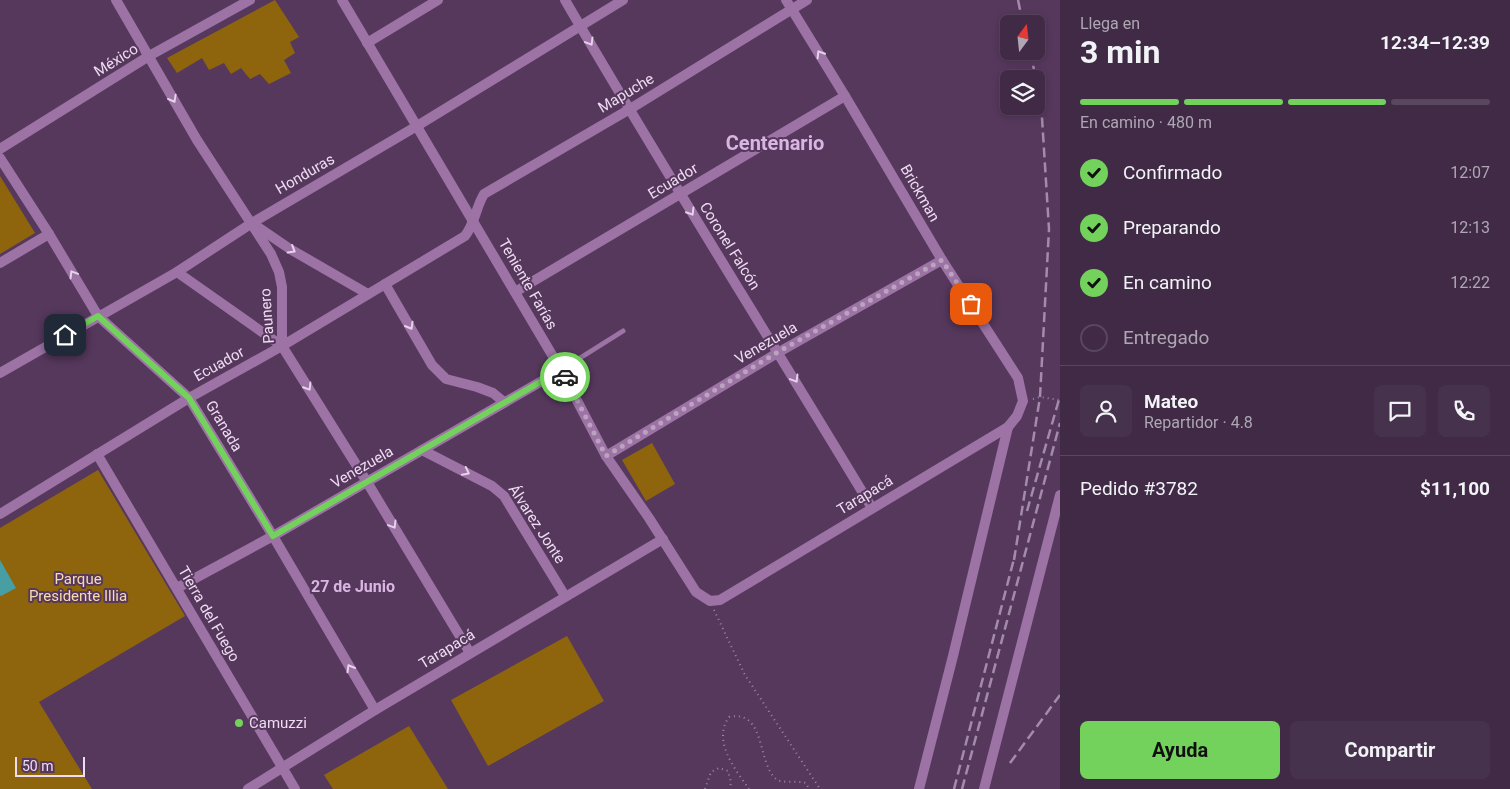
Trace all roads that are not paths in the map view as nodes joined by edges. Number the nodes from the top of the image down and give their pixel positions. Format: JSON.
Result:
{"nodes":[{"id":1,"x":116,"y":0,"type":"edge"},
{"id":2,"x":250,"y":0,"type":"edge"},
{"id":3,"x":342,"y":0,"type":"edge"},
{"id":4,"x":438,"y":0,"type":"edge"},
{"id":5,"x":565,"y":0,"type":"edge"},
{"id":6,"x":623,"y":0,"type":"edge"},
{"id":7,"x":807,"y":0,"type":"edge"},
{"id":8,"x":234,"y":4,"type":"edge"},
{"id":9,"x":789,"y":5,"type":"edge"},
{"id":10,"x":580,"y":27,"type":"junction"},
{"id":11,"x":367,"y":43,"type":"junction"},
{"id":12,"x":150,"y":56,"type":"junction"},
{"id":13,"x":845,"y":96,"type":"junction"},
{"id":14,"x":630,"y":109,"type":"junction"},
{"id":15,"x":417,"y":126,"type":"junction"},
{"id":16,"x":0,"y":149,"type":"edge"},
{"id":17,"x":0,"y":158,"type":"edge"},
{"id":18,"x":680,"y":194,"type":"junction"},
{"id":19,"x":474,"y":221,"type":"junction"},
{"id":20,"x":252,"y":223,"type":"junction"},
{"id":21,"x":49,"y":234,"type":"junction"},
{"id":22,"x":942,"y":260,"type":"junction"},
{"id":23,"x":0,"y":263,"type":"edge"},
{"id":24,"x":177,"y":272,"type":"junction"},
{"id":25,"x":385,"y":284,"type":"junction"},
{"id":26,"x":515,"y":292,"type":"junction"},
{"id":27,"x":368,"y":294,"type":"junction"},
{"id":28,"x":98,"y":316,"type":"junction"},
{"id":29,"x":623,"y":331,"type":"dead end"},
{"id":30,"x":282,"y":346,"type":"junction"},
{"id":31,"x":778,"y":352,"type":"junction"},
{"id":32,"x":561,"y":370,"type":"junction"},
{"id":33,"x":0,"y":373,"type":"edge"},
{"id":34,"x":189,"y":398,"type":"junction"},
{"id":35,"x":504,"y":402,"type":"junction"},
{"id":36,"x":1023,"y":402,"type":"joint"},
{"id":37,"x":1008,"y":427,"type":"junction"},
{"id":38,"x":422,"y":450,"type":"junction"},
{"id":39,"x":98,"y":454,"type":"junction"},
{"id":40,"x":606,"y":456,"type":"junction"},
{"id":41,"x":367,"y":482,"type":"junction"},
{"id":42,"x":1060,"y":495,"type":"edge"},
{"id":43,"x":872,"y":508,"type":"junction"},
{"id":44,"x":0,"y":514,"type":"edge"},
{"id":45,"x":273,"y":536,"type":"junction"},
{"id":46,"x":663,"y":539,"type":"junction"},
{"id":47,"x":177,"y":588,"type":"junction"},
{"id":48,"x":565,"y":596,"type":"junction"},
{"id":49,"x":710,"y":602,"type":"joint"},
{"id":50,"x":470,"y":653,"type":"junction"},
{"id":51,"x":375,"y":710,"type":"junction"},
{"id":52,"x":282,"y":768,"type":"junction"},
{"id":53,"x":248,"y":789,"type":"edge"},
{"id":54,"x":295,"y":789,"type":"edge"},
{"id":55,"x":919,"y":789,"type":"edge"},
{"id":56,"x":984,"y":789,"type":"edge"}],
"edges":[{"from":1,"to":12,"type":"street","name":"Paunero"},
{"from":2,"to":8,"type":"street","name":"México"},
{"from":3,"to":11,"type":"street","name":"Teniente Farías"},
{"from":4,"to":11,"type":"street"},
{"from":5,"to":10,"type":"street","name":"Coronel Falcón"},
{"from":6,"to":10,"type":"street","name":"Honduras"},
{"from":7,"to":9,"type":"street","name":"Mapuche"},
{"from":8,"to":12,"type":"street","name":"México"},
{"from":13,"to":9,"type":"street","name":"Brickman","one_way":true},
{"from":9,"to":14,"type":"street","name":"Mapuche"},
{"from":10,"to":14,"type":"street","name":"Coronel Falcón","one_way":true},
{"from":10,"to":15,"type":"street","name":"Honduras"},
{"from":11,"to":15,"type":"street","name":"Teniente Farías"},
{"from":12,"to":16,"type":"street","name":"México"},
{"from":12,"to":20,"type":"street","name":"Paunero","one_way":true},
{"from":13,"to":18,"type":"street","name":"Ecuador"},
{"from":13,"to":22,"type":"street","name":"Brickman"},
{"from":14,"to":18,"type":"street","name":"Coronel Falcón"},
{"from":14,"to":19,"type":"street","name":"Mapuche"},
{"from":15,"to":19,"type":"street","name":"Teniente Farías"},
{"from":15,"to":20,"type":"street","name":"Honduras"},
{"from":17,"to":21,"type":"street","name":"Granada"},
{"from":18,"to":26,"type":"street","name":"Ecuador"},
{"from":18,"to":31,"type":"street","name":"Coronel Falcón","one_way":true},
{"from":19,"to":25,"type":"street","name":"Ecuador"},
{"from":19,"to":26,"type":"street","name":"Teniente Farías"},
{"from":20,"to":24,"type":"street","name":"Honduras"},
{"from":20,"to":27,"type":"street","one_way":true},
{"from":20,"to":30,"type":"street","name":"Paunero"},
{"from":21,"to":23,"type":"street"},
{"from":28,"to":21,"type":"street","name":"Granada","one_way":true},
{"from":22,"to":31,"type":"street","name":"Venezuela"},
{"from":22,"to":36,"type":"street","name":"Brickman"},
{"from":24,"to":28,"type":"street","name":"Honduras"},
{"from":24,"to":30,"type":"street"},
{"from":25,"to":27,"type":"street","name":"Ecuador"},
{"from":25,"to":35,"type":"street","one_way":true},
{"from":26,"to":32,"type":"street","name":"Teniente Farías"},
{"from":27,"to":30,"type":"street","name":"Ecuador"},
{"from":28,"to":33,"type":"street","name":"Honduras"},
{"from":28,"to":34,"type":"street","name":"Granada"},
{"from":29,"to":32,"type":"lane"},
{"from":30,"to":34,"type":"street","name":"Ecuador"},
{"from":30,"to":41,"type":"street","name":"Paunero","one_way":true},
{"from":31,"to":40,"type":"street","name":"Venezuela"},
{"from":31,"to":43,"type":"street","name":"Coronel Falcón","one_way":true},
{"from":32,"to":35,"type":"street","name":"Venezuela"},
{"from":32,"to":40,"type":"street","name":"Teniente Farías"},
{"from":34,"to":39,"type":"street","name":"Ecuador"},
{"from":34,"to":45,"type":"street","name":"Granada"},
{"from":35,"to":38,"type":"street","name":"Venezuela"},
{"from":36,"to":37,"type":"street","name":"Tarapacá"},
{"from":37,"to":43,"type":"street","name":"Tarapacá"},
{"from":37,"to":55,"type":"street"},
{"from":38,"to":41,"type":"street","name":"Venezuela"},
{"from":38,"to":48,"type":"street","name":"Álvarez Jonte","one_way":true},
{"from":39,"to":44,"type":"street","name":"Ecuador"},
{"from":39,"to":47,"type":"street","name":"Tierra del Fuego"},
{"from":40,"to":46,"type":"street","name":"Teniente Farías"},
{"from":41,"to":45,"type":"street","name":"Venezuela"},
{"from":41,"to":50,"type":"street","name":"Paunero","one_way":true},
{"from":42,"to":56,"type":"street"},
{"from":43,"to":49,"type":"street","name":"Tarapacá"},
{"from":45,"to":47,"type":"street","name":"Venezuela"},
{"from":51,"to":45,"type":"street","name":"Granada","one_way":true},
{"from":46,"to":48,"type":"street","name":"Tarapacá"},
{"from":46,"to":49,"type":"street","name":"Teniente Farías"},
{"from":47,"to":52,"type":"street","name":"Tierra del Fuego"},
{"from":48,"to":50,"type":"street","name":"Tarapacá"},
{"from":50,"to":51,"type":"street","name":"Tarapacá"},
{"from":51,"to":52,"type":"street","name":"Tarapacá"},
{"from":52,"to":53,"type":"street","name":"Tarapacá"},
{"from":52,"to":54,"type":"street","name":"Tierra del Fuego"}]}
